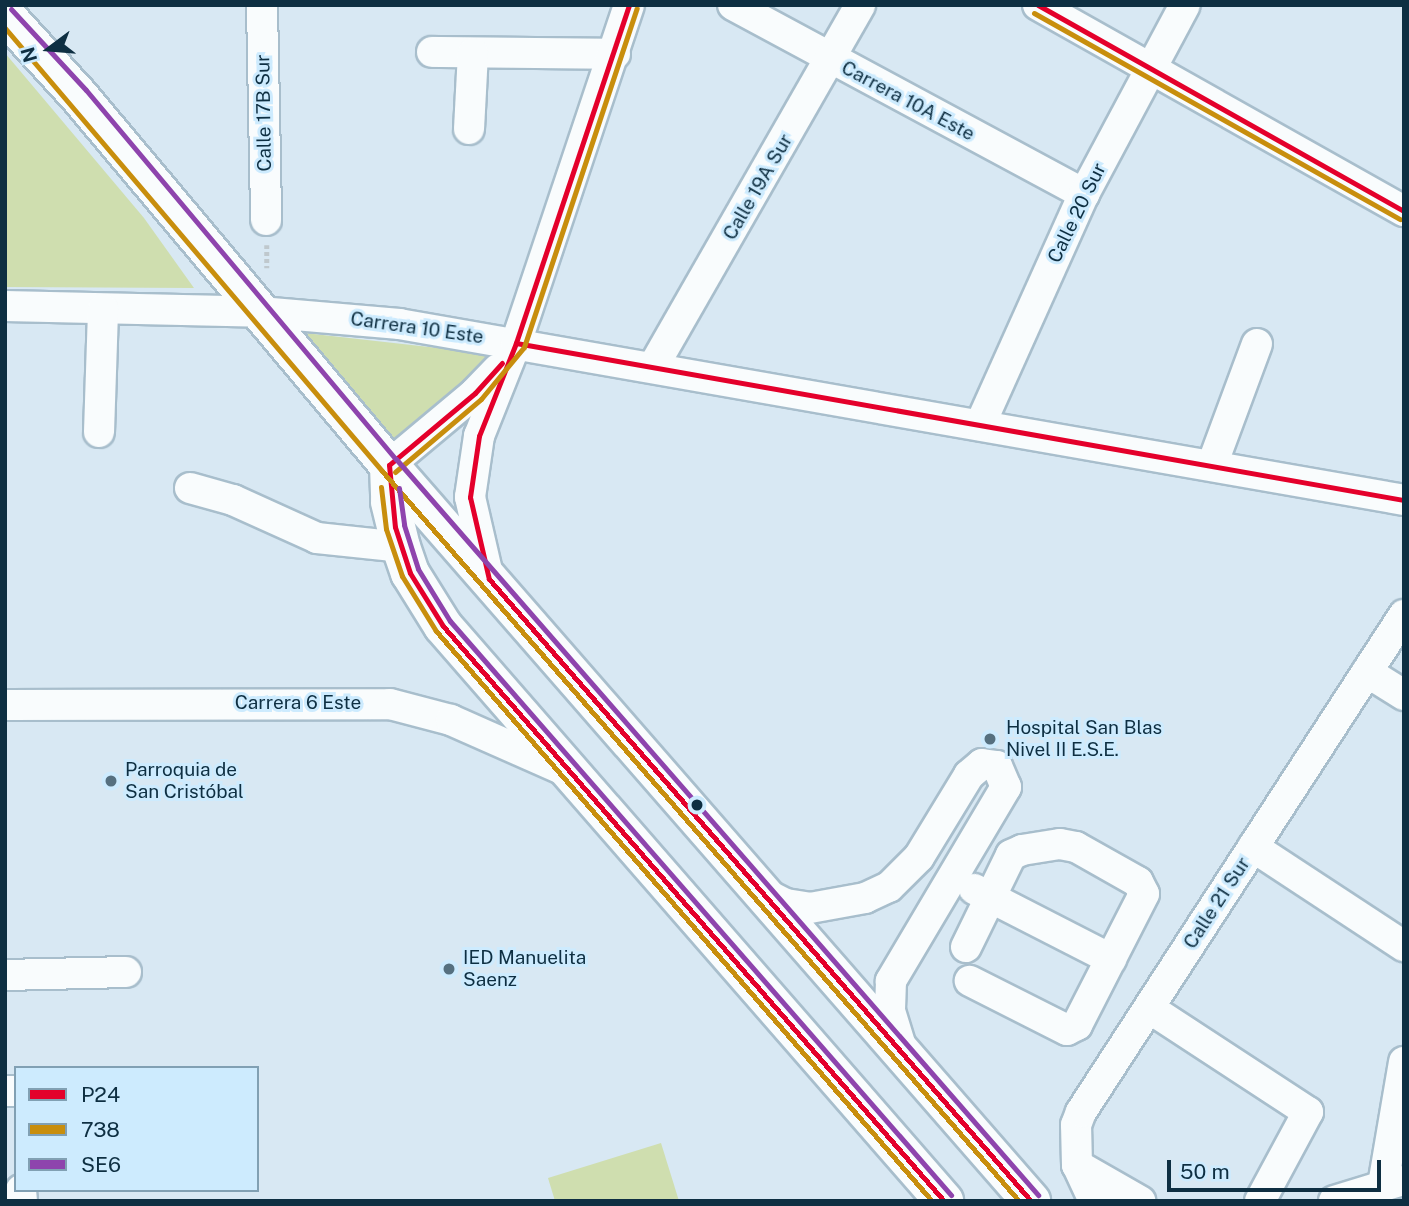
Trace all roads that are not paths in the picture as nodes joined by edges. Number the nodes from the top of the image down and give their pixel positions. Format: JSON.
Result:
{"nodes":[{"id":1,"x":262,"y":5,"type":"edge"},
{"id":2,"x":629,"y":5,"type":"edge"},
{"id":3,"x":733,"y":5,"type":"edge"},
{"id":4,"x":860,"y":5,"type":"edge"},
{"id":5,"x":1038,"y":5,"type":"edge"},
{"id":6,"x":1185,"y":5,"type":"edge"},
{"id":7,"x":5,"y":15,"type":"edge"},
{"id":8,"x":432,"y":52,"type":"dead end"},
{"id":9,"x":473,"y":53,"type":"junction"},
{"id":10,"x":615,"y":54,"type":"junction"},
{"id":11,"x":832,"y":60,"type":"junction"},
{"id":12,"x":1150,"y":69,"type":"junction"},
{"id":13,"x":469,"y":129,"type":"dead end"},
{"id":14,"x":1084,"y":194,"type":"junction"},
{"id":15,"x":1404,"y":211,"type":"edge"},
{"id":16,"x":266,"y":220,"type":"road end"},
{"id":17,"x":5,"y":306,"type":"edge"},
{"id":18,"x":103,"y":309,"type":"junction"},
{"id":19,"x":260,"y":312,"type":"junction"},
{"id":20,"x":516,"y":343,"type":"junction"},
{"id":21,"x":1256,"y":344,"type":"dead end"},
{"id":22,"x":653,"y":367,"type":"junction"},
{"id":23,"x":980,"y":425,"type":"junction"},
{"id":24,"x":99,"y":432,"type":"dead end"},
{"id":25,"x":389,"y":465,"type":"junction"},
{"id":26,"x":1212,"y":465,"type":"junction"},
{"id":27,"x":190,"y":488,"type":"dead end"},
{"id":28,"x":1404,"y":499,"type":"edge"},
{"id":29,"x":401,"y":547,"type":"junction"},
{"id":30,"x":489,"y":579,"type":"junction"},
{"id":31,"x":1404,"y":615,"type":"edge"},
{"id":32,"x":1367,"y":672,"type":"junction"},
{"id":33,"x":1404,"y":695,"type":"edge"},
{"id":34,"x":5,"y":705,"type":"edge"},
{"id":35,"x":576,"y":775,"type":"junction"},
{"id":36,"x":1253,"y":847,"type":"junction"},
{"id":37,"x":919,"y":857,"type":"junction"},
{"id":38,"x":952,"y":878,"type":"junction"},
{"id":39,"x":763,"y":892,"type":"junction"},
{"id":40,"x":990,"y":898,"type":"junction"},
{"id":41,"x":1404,"y":946,"type":"edge"},
{"id":42,"x":966,"y":947,"type":"dead end"},
{"id":43,"x":1111,"y":959,"type":"junction"},
{"id":44,"x":126,"y":972,"type":"dead end"},
{"id":45,"x":5,"y":975,"type":"edge"},
{"id":46,"x":970,"y":981,"type":"dead end"},
{"id":47,"x":1149,"y":1008,"type":"junction"},
{"id":48,"x":903,"y":1054,"type":"junction"},
{"id":49,"x":1404,"y":1062,"type":"edge"},
{"id":50,"x":1077,"y":1165,"type":"junction"},
{"id":51,"x":1393,"y":1182,"type":"edge"},
{"id":52,"x":944,"y":1201,"type":"edge"},
{"id":53,"x":1031,"y":1201,"type":"edge"},
{"id":54,"x":1094,"y":1201,"type":"edge"},
{"id":55,"x":1140,"y":1201,"type":"edge"},
{"id":56,"x":1260,"y":1201,"type":"edge"},
{"id":57,"x":1334,"y":1201,"type":"edge"}],
"edges":[{"from":1,"to":16,"type":"street","name":"Calle 17B Sur"},
{"from":2,"to":10,"type":"street"},
{"from":3,"to":11,"type":"street","name":"Carrera 10A Este"},
{"from":4,"to":11,"type":"street","name":"Calle 19A Sur"},
{"from":5,"to":12,"type":"street"},
{"from":6,"to":12,"type":"street","name":"Calle 20 Sur"},
{"from":7,"to":19,"type":"main road"},
{"from":8,"to":9,"type":"street"},
{"from":9,"to":10,"type":"street"},
{"from":9,"to":13,"type":"street"},
{"from":10,"to":20,"type":"street"},
{"from":11,"to":14,"type":"street","name":"Carrera 10A Este"},
{"from":11,"to":22,"type":"street","name":"Calle 19A Sur"},
{"from":12,"to":14,"type":"street","name":"Calle 20 Sur"},
{"from":12,"to":15,"type":"street"},
{"from":14,"to":23,"type":"street","name":"Calle 20 Sur"},
{"from":17,"to":18,"type":"street","name":"Carrera 10 Este"},
{"from":18,"to":19,"type":"street","name":"Carrera 10 Este"},
{"from":18,"to":24,"type":"street"},
{"from":19,"to":20,"type":"street","name":"Carrera 10 Este"},
{"from":19,"to":25,"type":"main road"},
{"from":20,"to":22,"type":"street","name":"Carrera 10 Este"},
{"from":20,"to":25,"type":"street"},
{"from":20,"to":30,"type":"street"},
{"from":21,"to":26,"type":"street"},
{"from":22,"to":23,"type":"street","name":"Carrera 10 Este"},
{"from":23,"to":26,"type":"street","name":"Carrera 10 Este"},
{"from":25,"to":29,"type":"main road"},
{"from":25,"to":30,"type":"main road"},
{"from":26,"to":28,"type":"street","name":"Carrera 10 Este"},
{"from":27,"to":29,"type":"street"},
{"from":29,"to":35,"type":"main road"},
{"from":30,"to":39,"type":"main road"},
{"from":31,"to":32,"type":"street","name":"Calle 21 Sur"},
{"from":32,"to":33,"type":"street"},
{"from":32,"to":36,"type":"street","name":"Calle 21 Sur"},
{"from":34,"to":35,"type":"street","name":"Carrera 6 Este"},
{"from":35,"to":52,"type":"main road"},
{"from":36,"to":41,"type":"street"},
{"from":36,"to":47,"type":"street","name":"Calle 21 Sur"},
{"from":37,"to":38,"type":"street"},
{"from":37,"to":38,"type":"street"},
{"from":37,"to":39,"type":"street"},
{"from":38,"to":40,"type":"street"},
{"from":38,"to":48,"type":"street"},
{"from":39,"to":48,"type":"main road"},
{"from":40,"to":42,"type":"street"},
{"from":40,"to":43,"type":"street"},
{"from":40,"to":43,"type":"street"},
{"from":43,"to":46,"type":"street"},
{"from":44,"to":45,"type":"street"},
{"from":47,"to":50,"type":"street","name":"Calle 21 Sur"},
{"from":47,"to":56,"type":"street"},
{"from":48,"to":53,"type":"main road"},
{"from":49,"to":51,"type":"street"},
{"from":50,"to":54,"type":"street","name":"Calle 21 Sur"},
{"from":50,"to":55,"type":"street"},
{"from":51,"to":57,"type":"street"}]}
